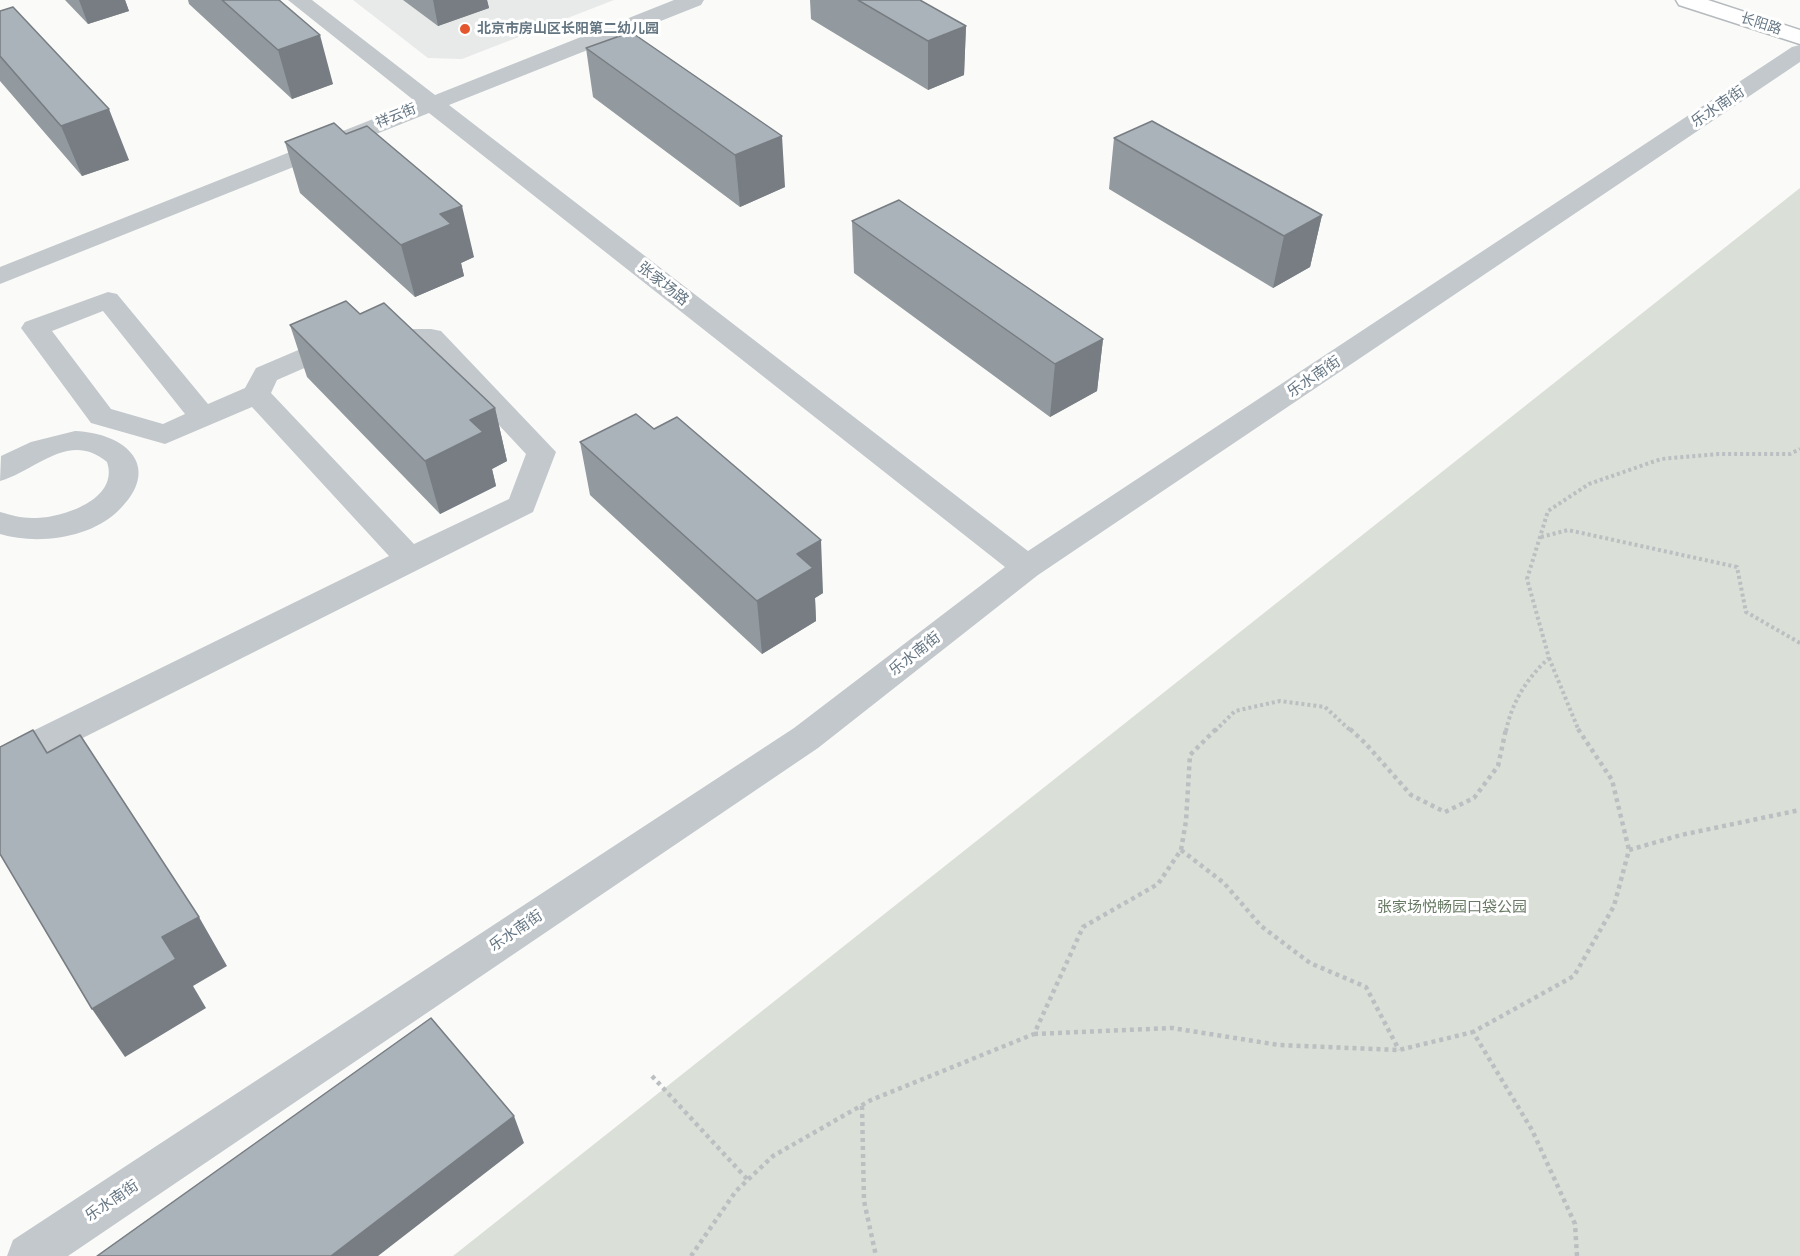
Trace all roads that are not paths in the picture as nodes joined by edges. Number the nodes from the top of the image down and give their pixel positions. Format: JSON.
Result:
{"nodes":[{"id":1,"x":299,"y":0,"type":"edge"},
{"id":2,"x":693,"y":0,"type":"edge"},
{"id":3,"x":1687,"y":0,"type":"edge"},
{"id":4,"x":1743,"y":0,"type":"edge"},
{"id":5,"x":1800,"y":19,"type":"edge"},
{"id":6,"x":1800,"y":37,"type":"edge"},
{"id":7,"x":1800,"y":52,"type":"edge"},
{"id":8,"x":429,"y":103,"type":"junction"},
{"id":9,"x":0,"y":276,"type":"edge"},
{"id":10,"x":256,"y":394,"type":"junction"},
{"id":11,"x":204,"y":418,"type":"junction"},
{"id":12,"x":137,"y":426,"type":"junction"},
{"id":13,"x":112,"y":450,"type":"junction"},
{"id":14,"x":0,"y":471,"type":"edge"},
{"id":15,"x":0,"y":522,"type":"edge"},
{"id":16,"x":410,"y":559,"type":"junction"},
{"id":17,"x":1027,"y":567,"type":"junction"},
{"id":18,"x":0,"y":763,"type":"edge"},
{"id":19,"x":29,"y":1256,"type":"edge"}],
"edges":[{"from":1,"to":8,"type":"street","name":"张家场路"},
{"from":2,"to":8,"type":"street","name":"祥云街"},
{"from":3,"to":6,"type":"main road","name":"长阳路"},
{"from":4,"to":5,"type":"main road","name":"长阳路"},
{"from":7,"to":17,"type":"street","name":"乐水南街"},
{"from":8,"to":9,"type":"street","name":"祥云街"},
{"from":8,"to":17,"type":"street","name":"张家场路"},
{"from":10,"to":11,"type":"street"},
{"from":10,"to":16,"type":"street"},
{"from":10,"to":16,"type":"street"},
{"from":11,"to":12,"type":"street"},
{"from":11,"to":12,"type":"street"},
{"from":12,"to":13,"type":"street"},
{"from":13,"to":14,"type":"street"},
{"from":13,"to":15,"type":"street"},
{"from":16,"to":18,"type":"street"},
{"from":17,"to":19,"type":"street","name":"乐水南街"}]}
